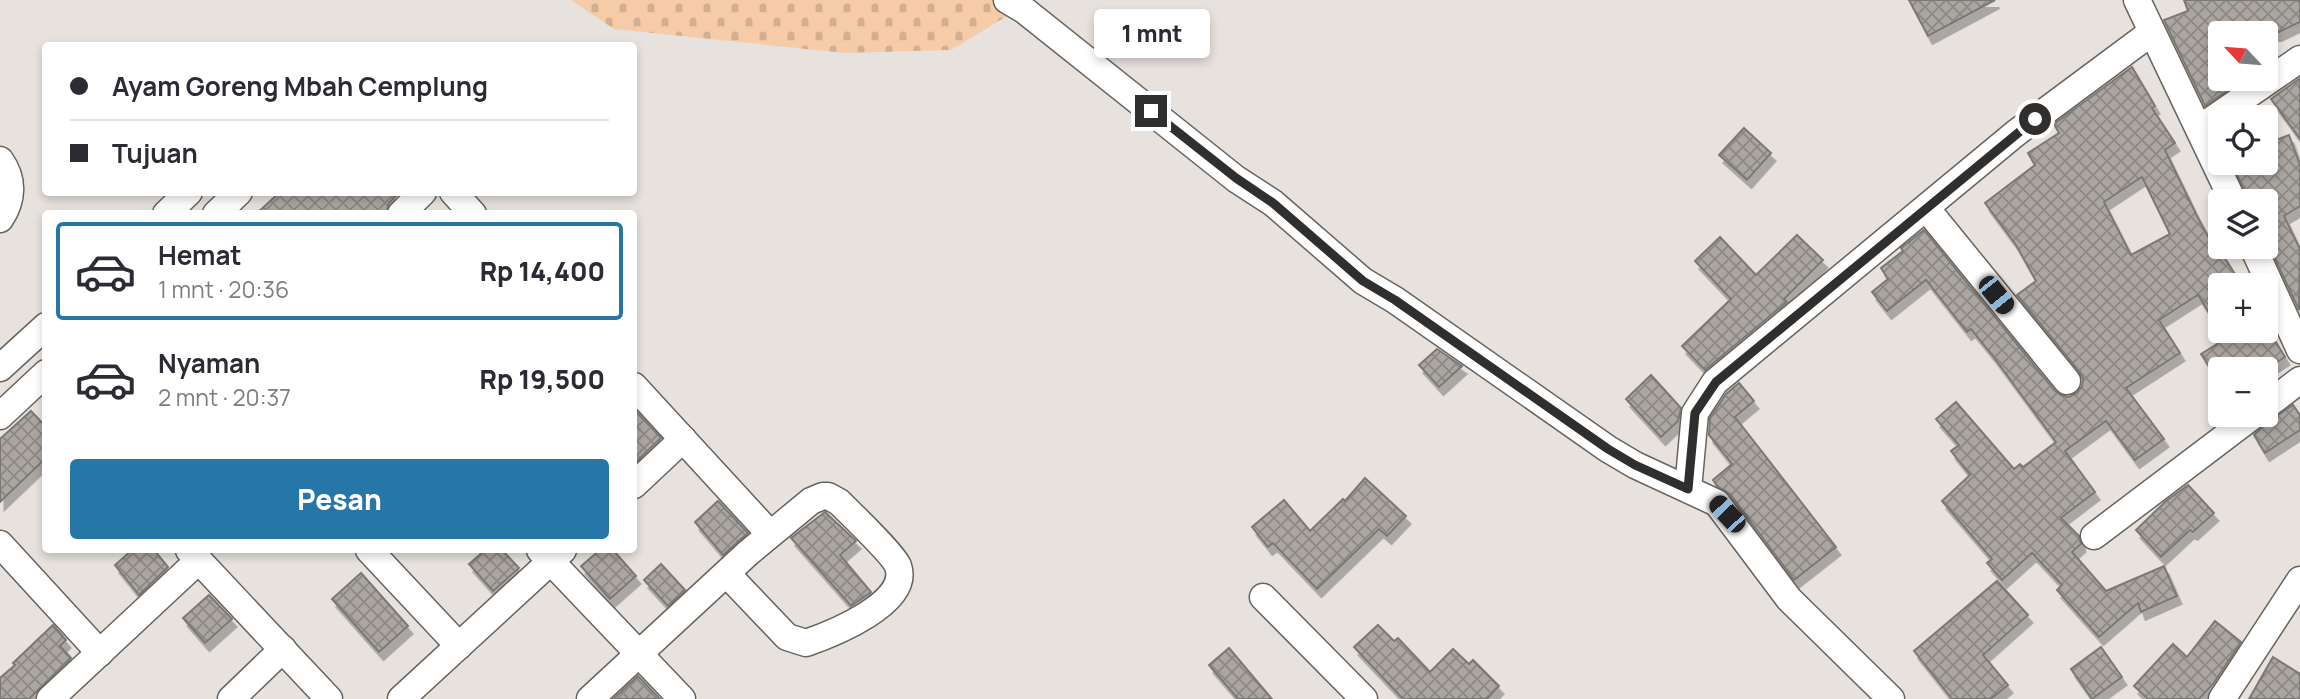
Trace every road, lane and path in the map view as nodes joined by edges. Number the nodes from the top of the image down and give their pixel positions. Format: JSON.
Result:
{"nodes":[{"id":1,"x":2137,"y":0,"type":"edge"},
{"id":2,"x":1015,"y":5,"type":"edge"},
{"id":3,"x":2152,"y":32,"type":"junction"},
{"id":4,"x":2300,"y":59,"type":"edge"},
{"id":5,"x":2200,"y":128,"type":"junction"},
{"id":6,"x":0,"y":160,"type":"edge"},
{"id":7,"x":2228,"y":189,"type":"edge"},
{"id":8,"x":185,"y":196,"type":"edge"},
{"id":9,"x":419,"y":196,"type":"edge"},
{"id":10,"x":457,"y":196,"type":"edge"},
{"id":11,"x":1926,"y":208,"type":"junction"},
{"id":12,"x":170,"y":210,"type":"edge"},
{"id":13,"x":405,"y":210,"type":"edge"},
{"id":14,"x":469,"y":210,"type":"edge"},
{"id":15,"x":1,"y":218,"type":"edge"},
{"id":16,"x":2258,"y":259,"type":"edge"},
{"id":17,"x":42,"y":330,"type":"edge"},
{"id":18,"x":2300,"y":350,"type":"edge"},
{"id":19,"x":0,"y":368,"type":"edge"},
{"id":20,"x":2300,"y":380,"type":"edge"},
{"id":21,"x":2067,"y":381,"type":"dead end"},
{"id":22,"x":42,"y":384,"type":"edge"},
{"id":23,"x":637,"y":389,"type":"edge"},
{"id":24,"x":2278,"y":397,"type":"edge"},
{"id":25,"x":0,"y":416,"type":"edge"},
{"id":26,"x":2239,"y":427,"type":"edge"},
{"id":27,"x":683,"y":439,"type":"junction"},
{"id":28,"x":637,"y":482,"type":"edge"},
{"id":29,"x":1688,"y":489,"type":"junction"},
{"id":30,"x":770,"y":534,"type":"junction"},
{"id":31,"x":2094,"y":536,"type":"dead end"},
{"id":32,"x":0,"y":544,"type":"edge"},
{"id":33,"x":372,"y":553,"type":"edge"},
{"id":34,"x":551,"y":553,"type":"edge"},
{"id":35,"x":194,"y":555,"type":"edge"},
{"id":36,"x":727,"y":574,"type":"junction"},
{"id":37,"x":2300,"y":580,"type":"edge"},
{"id":38,"x":1263,"y":597,"type":"dead end"},
{"id":39,"x":459,"y":646,"type":"junction"},
{"id":40,"x":283,"y":649,"type":"junction"},
{"id":41,"x":640,"y":652,"type":"junction"},
{"id":42,"x":100,"y":653,"type":"junction"},
{"id":43,"x":50,"y":699,"type":"edge"},
{"id":44,"x":231,"y":699,"type":"edge"},
{"id":45,"x":329,"y":699,"type":"edge"},
{"id":46,"x":401,"y":699,"type":"edge"},
{"id":47,"x":590,"y":699,"type":"edge"},
{"id":48,"x":682,"y":699,"type":"edge"},
{"id":49,"x":1364,"y":699,"type":"edge"},
{"id":50,"x":1891,"y":699,"type":"edge"},
{"id":51,"x":2222,"y":699,"type":"edge"}],
"edges":[{"from":1,"to":3,"type":"street"},
{"from":2,"to":29,"type":"street"},
{"from":3,"to":5,"type":"street"},
{"from":3,"to":11,"type":"street"},
{"from":4,"to":5,"type":"street"},
{"from":5,"to":7,"type":"street"},
{"from":6,"to":15,"type":"street"},
{"from":8,"to":12,"type":"street"},
{"from":9,"to":13,"type":"street"},
{"from":10,"to":14,"type":"street"},
{"from":11,"to":21,"type":"street"},
{"from":11,"to":29,"type":"street"},
{"from":16,"to":18,"type":"street"},
{"from":17,"to":19,"type":"street"},
{"from":20,"to":24,"type":"street"},
{"from":22,"to":25,"type":"street"},
{"from":23,"to":27,"type":"street"},
{"from":26,"to":31,"type":"street"},
{"from":27,"to":28,"type":"street"},
{"from":27,"to":30,"type":"street"},
{"from":29,"to":50,"type":"street"},
{"from":30,"to":36,"type":"street"},
{"from":30,"to":36,"type":"street"},
{"from":32,"to":42,"type":"street"},
{"from":33,"to":39,"type":"street"},
{"from":34,"to":39,"type":"street"},
{"from":34,"to":41,"type":"street"},
{"from":35,"to":40,"type":"street"},
{"from":35,"to":42,"type":"street"},
{"from":36,"to":41,"type":"street"},
{"from":37,"to":51,"type":"street"},
{"from":38,"to":49,"type":"street"},
{"from":39,"to":46,"type":"street"},
{"from":40,"to":44,"type":"street"},
{"from":40,"to":45,"type":"street"},
{"from":41,"to":47,"type":"street"},
{"from":41,"to":48,"type":"street"},
{"from":42,"to":43,"type":"street"}]}
